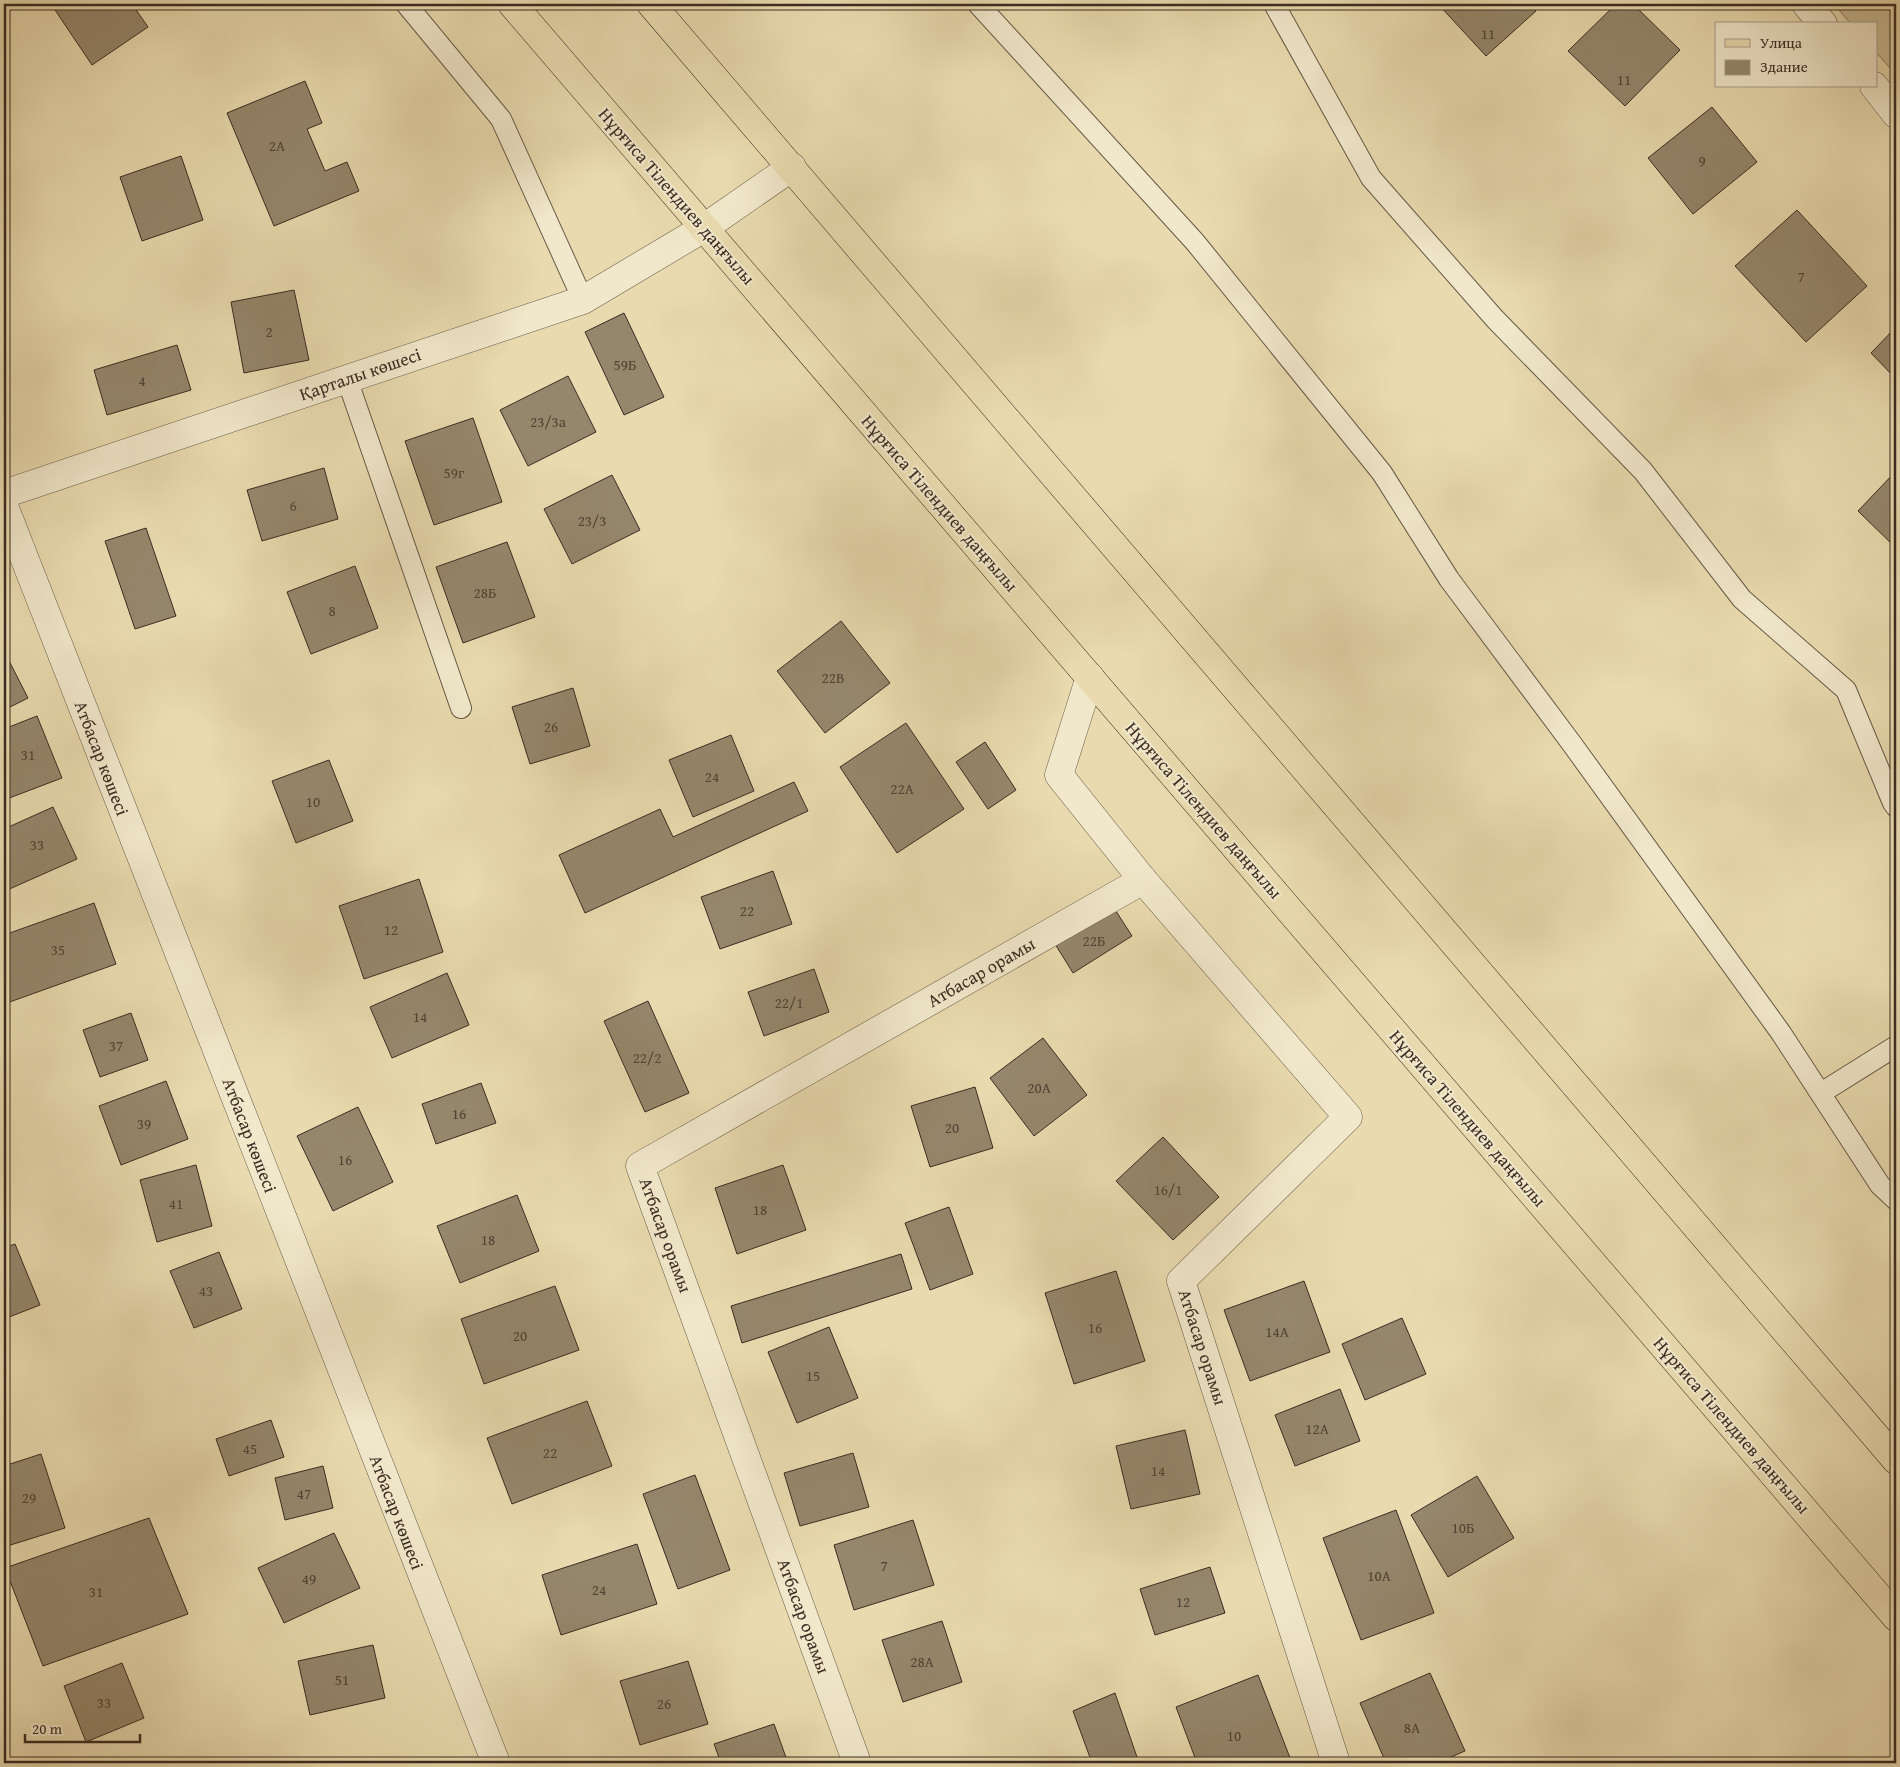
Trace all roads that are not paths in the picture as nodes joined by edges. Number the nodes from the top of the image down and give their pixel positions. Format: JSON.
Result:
{"nodes":[{"id":1,"x":406,"y":4,"type":"edge"},
{"id":2,"x":512,"y":4,"type":"edge"},
{"id":3,"x":652,"y":4,"type":"edge"},
{"id":4,"x":978,"y":4,"type":"edge"},
{"id":5,"x":1274,"y":4,"type":"edge"},
{"id":6,"x":1806,"y":4,"type":"edge"},
{"id":7,"x":1821,"y":22,"type":"edge"},
{"id":8,"x":1876,"y":88,"type":"edge"},
{"id":9,"x":1896,"y":114,"type":"edge"},
{"id":10,"x":792,"y":167,"type":"junction"},
{"id":11,"x":704,"y":228,"type":"junction"},
{"id":12,"x":583,"y":300,"type":"junction"},
{"id":13,"x":347,"y":379,"type":"junction"},
{"id":14,"x":4,"y":494,"type":"edge"},
{"id":15,"x":4,"y":506,"type":"edge"},
{"id":16,"x":1090,"y":677,"type":"junction"},
{"id":17,"x":462,"y":708,"type":"dead end"},
{"id":18,"x":1896,"y":807,"type":"edge"},
{"id":19,"x":1143,"y":880,"type":"junction"},
{"id":20,"x":1896,"y":1046,"type":"edge"},
{"id":21,"x":1821,"y":1093,"type":"junction"},
{"id":22,"x":1896,"y":1200,"type":"edge"},
{"id":23,"x":1896,"y":1460,"type":"edge"},
{"id":24,"x":1896,"y":1617,"type":"edge"},
{"id":25,"x":496,"y":1763,"type":"edge"},
{"id":26,"x":857,"y":1763,"type":"edge"},
{"id":27,"x":1336,"y":1763,"type":"edge"}],
"edges":[{"from":1,"to":12,"type":"lane"},
{"from":2,"to":11,"type":"main road","name":"Нұрғиса Тілендиев даңғылы"},
{"from":3,"to":10,"type":"main road"},
{"from":4,"to":21,"type":"lane"},
{"from":5,"to":18,"type":"lane"},
{"from":6,"to":7,"type":"street"},
{"from":8,"to":9,"type":"street"},
{"from":10,"to":11,"type":"street","name":"Қарталы көшесі"},
{"from":10,"to":23,"type":"main road"},
{"from":11,"to":12,"type":"street","name":"Қарталы көшесі"},
{"from":11,"to":16,"type":"main road","name":"Нұрғиса Тілендиев даңғылы"},
{"from":12,"to":13,"type":"street","name":"Қарталы көшесі"},
{"from":13,"to":14,"type":"street","name":"Қарталы көшесі"},
{"from":13,"to":17,"type":"lane"},
{"from":15,"to":25,"type":"street","name":"Атбасар көшесі"},
{"from":16,"to":19,"type":"street","name":"Атбасар орамы"},
{"from":16,"to":24,"type":"main road","name":"Нұрғиса Тілендиев даңғылы"},
{"from":19,"to":26,"type":"street","name":"Атбасар орамы"},
{"from":19,"to":27,"type":"street","name":"Атбасар орамы"},
{"from":20,"to":21,"type":"lane"},
{"from":21,"to":22,"type":"lane"}]}
